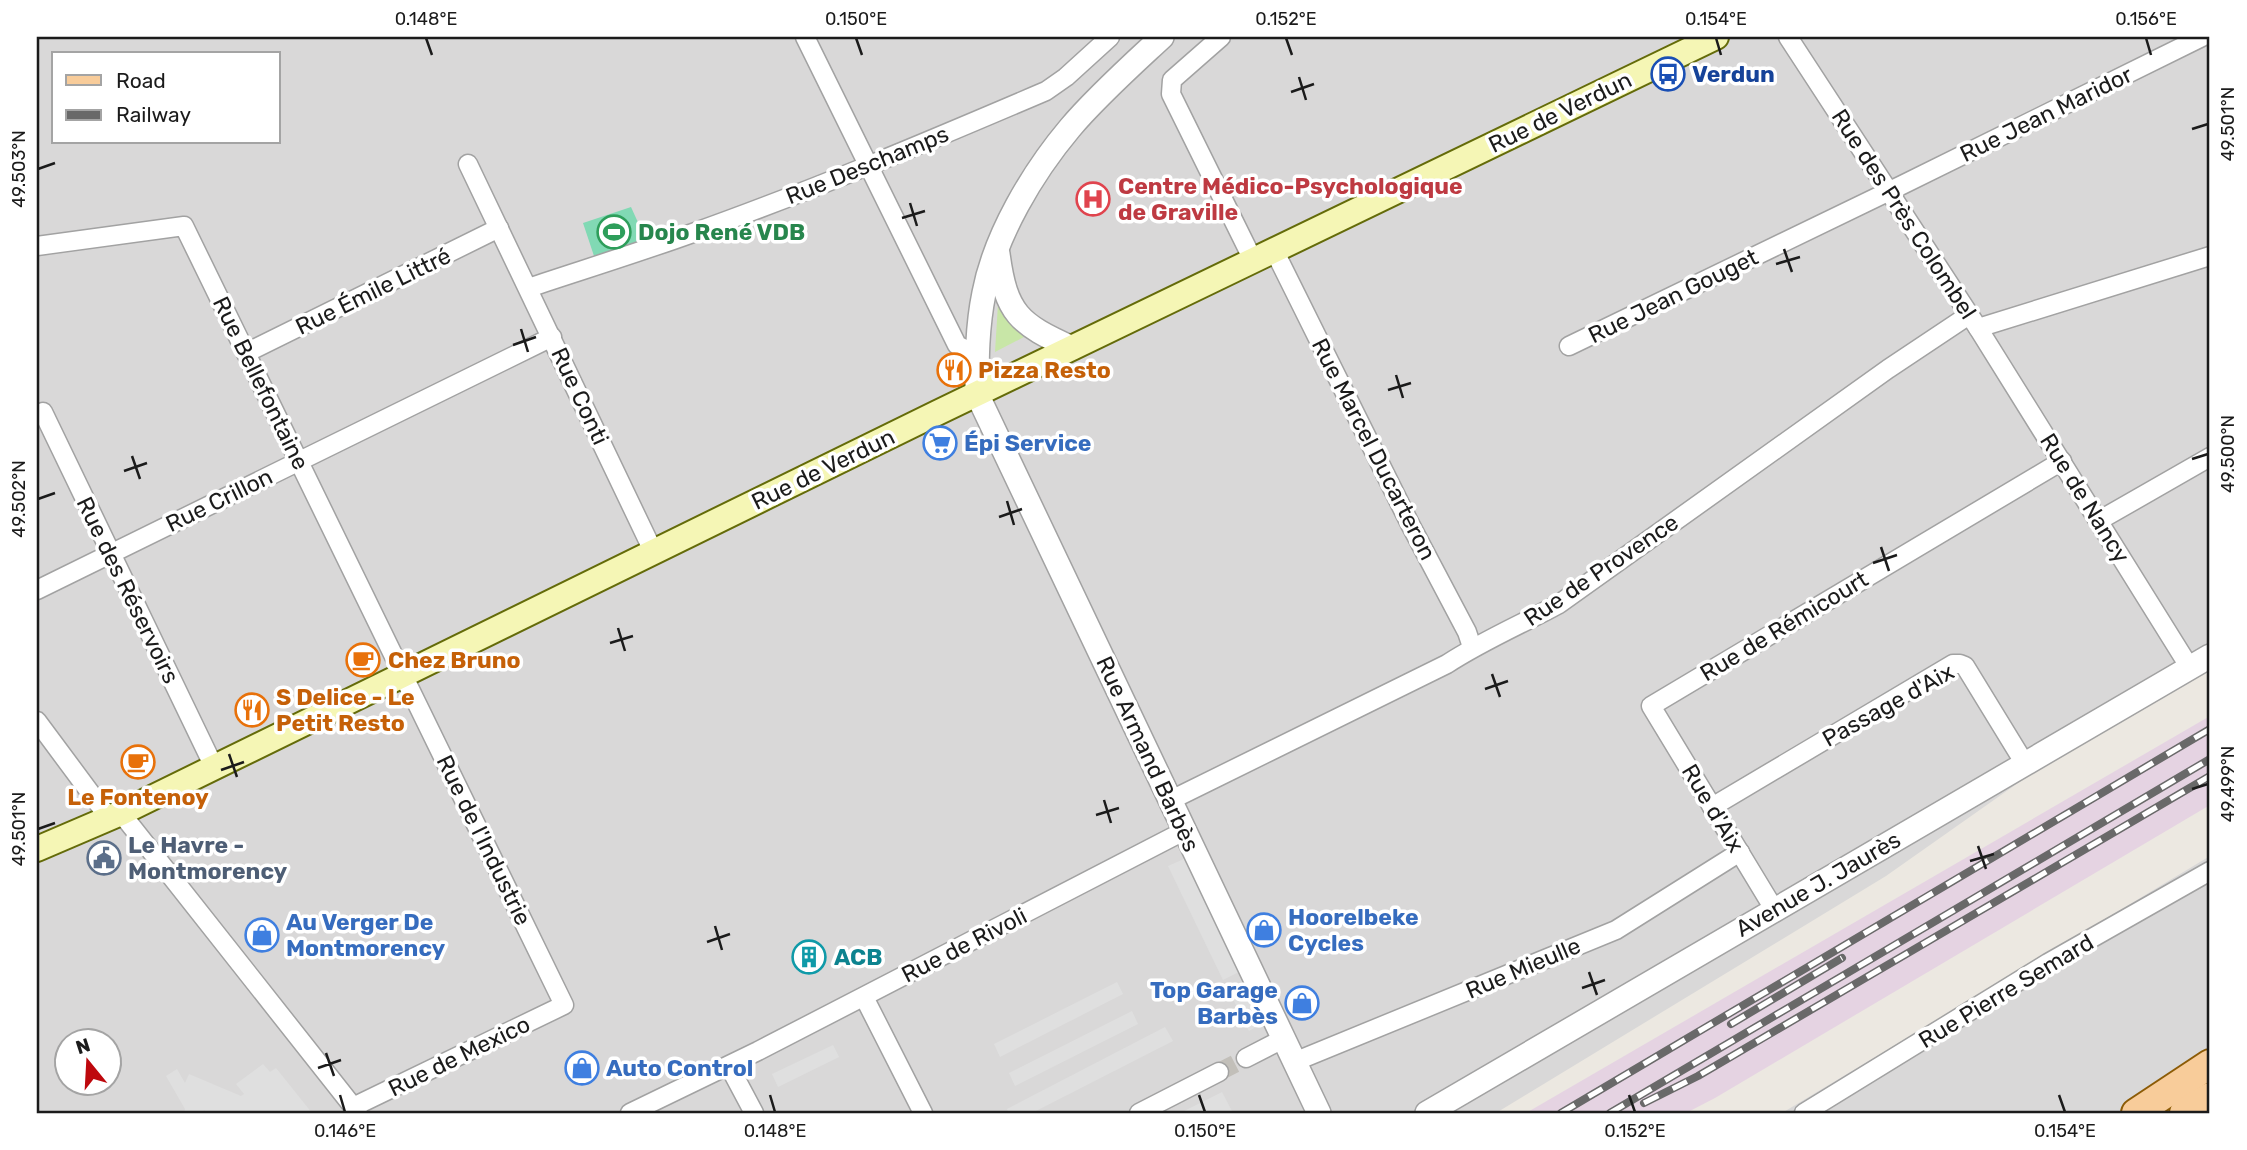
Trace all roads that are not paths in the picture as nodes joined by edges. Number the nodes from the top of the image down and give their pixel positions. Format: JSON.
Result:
{"nodes":[{"id":1,"x":805,"y":37,"type":"edge"},
{"id":2,"x":1110,"y":37,"type":"edge"},
{"id":3,"x":1162,"y":37,"type":"edge"},
{"id":4,"x":1221,"y":37,"type":"edge"},
{"id":5,"x":1716,"y":37,"type":"edge"},
{"id":6,"x":1788,"y":37,"type":"edge"},
{"id":7,"x":2202,"y":37,"type":"edge"},
{"id":8,"x":468,"y":164,"type":"dead end"},
{"id":9,"x":868,"y":166,"type":"junction"},
{"id":10,"x":1890,"y":191,"type":"junction"},
{"id":11,"x":499,"y":228,"type":"junction"},
{"id":12,"x":37,"y":246,"type":"edge"},
{"id":13,"x":997,"y":248,"type":"junction"},
{"id":14,"x":1264,"y":255,"type":"junction"},
{"id":15,"x":2210,"y":256,"type":"edge"},
{"id":16,"x":528,"y":288,"type":"junction"},
{"id":17,"x":1974,"y":322,"type":"junction"},
{"id":18,"x":552,"y":337,"type":"junction"},
{"id":19,"x":1569,"y":346,"type":"dead end"},
{"id":20,"x":1072,"y":348,"type":"junction"},
{"id":21,"x":246,"y":353,"type":"junction"},
{"id":22,"x":977,"y":355,"type":"junction"},
{"id":23,"x":977,"y":394,"type":"junction"},
{"id":24,"x":43,"y":412,"type":"dead end"},
{"id":25,"x":2210,"y":457,"type":"edge"},
{"id":26,"x":2062,"y":460,"type":"junction"},
{"id":27,"x":299,"y":461,"type":"junction"},
{"id":28,"x":2099,"y":520,"type":"junction"},
{"id":29,"x":111,"y":553,"type":"junction"},
{"id":30,"x":654,"y":553,"type":"junction"},
{"id":31,"x":37,"y":590,"type":"edge"},
{"id":32,"x":1472,"y":648,"type":"junction"},
{"id":33,"x":2210,"y":656,"type":"edge"},
{"id":34,"x":2190,"y":668,"type":"junction"},
{"id":35,"x":403,"y":675,"type":"junction"},
{"id":36,"x":1651,"y":706,"type":"joint"},
{"id":37,"x":37,"y":721,"type":"edge"},
{"id":38,"x":2025,"y":764,"type":"junction"},
{"id":39,"x":214,"y":767,"type":"junction"},
{"id":40,"x":1170,"y":801,"type":"junction"},
{"id":41,"x":1712,"y":807,"type":"junction"},
{"id":42,"x":115,"y":816,"type":"junction"},
{"id":43,"x":1184,"y":831,"type":"junction"},
{"id":44,"x":37,"y":849,"type":"edge"},
{"id":45,"x":1740,"y":852,"type":"junction"},
{"id":46,"x":2210,"y":872,"type":"edge"},
{"id":47,"x":1774,"y":909,"type":"junction"},
{"id":48,"x":864,"y":997,"type":"junction"},
{"id":49,"x":564,"y":1005,"type":"joint"},
{"id":50,"x":1283,"y":1039,"type":"junction"},
{"id":51,"x":1246,"y":1058,"type":"tunnel mouth"},
{"id":52,"x":1294,"y":1062,"type":"junction"},
{"id":53,"x":2210,"y":1064,"type":"edge"},
{"id":54,"x":729,"y":1066,"type":"junction"},
{"id":55,"x":1219,"y":1072,"type":"tunnel mouth"},
{"id":56,"x":2210,"y":1097,"type":"edge"},
{"id":57,"x":355,"y":1110,"type":"edge"},
{"id":58,"x":630,"y":1113,"type":"edge"},
{"id":59,"x":754,"y":1113,"type":"edge"},
{"id":60,"x":923,"y":1113,"type":"edge"},
{"id":61,"x":1139,"y":1113,"type":"edge"},
{"id":62,"x":1319,"y":1113,"type":"edge"},
{"id":63,"x":1427,"y":1113,"type":"edge"},
{"id":64,"x":1804,"y":1113,"type":"edge"},
{"id":65,"x":2136,"y":1113,"type":"edge"},
{"id":66,"x":2184,"y":1113,"type":"edge"}],
"edges":[{"from":1,"to":9,"type":"street"},
{"from":2,"to":9,"type":"street","name":"Rue Deschamps"},
{"from":3,"to":13,"type":"street"},
{"from":4,"to":14,"type":"street","name":"Rue Marcel Ducarteron"},
{"from":5,"to":14,"type":"main road","name":"Rue de Verdun"},
{"from":6,"to":10,"type":"street","name":"Rue des Près Colombel"},
{"from":7,"to":10,"type":"street","name":"Rue Jean Maridor"},
{"from":8,"to":11,"type":"street","name":"Rue Conti"},
{"from":9,"to":16,"type":"street","name":"Rue Deschamps"},
{"from":9,"to":22,"type":"street"},
{"from":10,"to":17,"type":"street","name":"Rue des Près Colombel"},
{"from":10,"to":19,"type":"street","name":"Rue Jean Gouget"},
{"from":11,"to":16,"type":"street","name":"Rue Conti"},
{"from":11,"to":21,"type":"street","name":"Rue Émile Littré"},
{"from":12,"to":21,"type":"street","name":"Rue Bellefontaine"},
{"from":13,"to":20,"type":"street"},
{"from":13,"to":22,"type":"street"},
{"from":14,"to":20,"type":"main road","name":"Rue de Verdun"},
{"from":14,"to":32,"type":"street","name":"Rue Marcel Ducarteron"},
{"from":15,"to":17,"type":"street","name":"Rue des Près Colombel"},
{"from":16,"to":18,"type":"street","name":"Rue Conti"},
{"from":17,"to":26,"type":"street","name":"Rue de Nancy"},
{"from":17,"to":32,"type":"street","name":"Rue de Provence"},
{"from":18,"to":27,"type":"street","name":"Rue Crillon"},
{"from":18,"to":30,"type":"street","name":"Rue Conti"},
{"from":20,"to":23,"type":"main road","name":"Rue de Verdun"},
{"from":21,"to":27,"type":"street","name":"Rue Bellefontaine"},
{"from":22,"to":23,"type":"street"},
{"from":23,"to":30,"type":"main road","name":"Rue de Verdun"},
{"from":23,"to":40,"type":"street","name":"Rue Armand Barbès"},
{"from":24,"to":29,"type":"street","name":"Rue des Réservoirs"},
{"from":25,"to":28,"type":"street"},
{"from":26,"to":28,"type":"street","name":"Rue de Nancy"},
{"from":26,"to":36,"type":"street","name":"Rue de Rémicourt"},
{"from":27,"to":29,"type":"street","name":"Rue Crillon"},
{"from":27,"to":35,"type":"street","name":"Rue Bellefontaine"},
{"from":28,"to":34,"type":"street","name":"Rue de Nancy"},
{"from":29,"to":31,"type":"street","name":"Rue Crillon"},
{"from":29,"to":39,"type":"street","name":"Rue des Réservoirs"},
{"from":30,"to":35,"type":"main road","name":"Rue de Verdun"},
{"from":32,"to":40,"type":"street","name":"Rue de Provence"},
{"from":33,"to":34,"type":"street","name":"Avenue J. Jaurès"},
{"from":34,"to":38,"type":"street","name":"Avenue J. Jaurès"},
{"from":35,"to":39,"type":"main road","name":"Rue de Verdun"},
{"from":35,"to":49,"type":"street","name":"Rue de l'Industrie"},
{"from":36,"to":41,"type":"street","name":"Rue d'Aix"},
{"from":37,"to":42,"type":"street"},
{"from":38,"to":41,"type":"street","name":"Passage d'Aix"},
{"from":38,"to":47,"type":"street","name":"Avenue J. Jaurès"},
{"from":39,"to":42,"type":"main road","name":"Rue de Verdun"},
{"from":40,"to":43,"type":"street","name":"Rue Armand Barbès"},
{"from":41,"to":45,"type":"street","name":"Rue d'Aix"},
{"from":42,"to":44,"type":"main road","name":"Rue de Verdun"},
{"from":42,"to":57,"type":"street"},
{"from":43,"to":48,"type":"street","name":"Rue de Rivoli"},
{"from":43,"to":50,"type":"street","name":"Rue Armand Barbès"},
{"from":45,"to":47,"type":"street","name":"Rue d'Aix"},
{"from":45,"to":52,"type":"street","name":"Rue Mieulle"},
{"from":46,"to":64,"type":"street","name":"Rue Pierre Semard"},
{"from":47,"to":63,"type":"street","name":"Avenue J. Jaurès"},
{"from":48,"to":54,"type":"street","name":"Rue de Rivoli"},
{"from":48,"to":60,"type":"street"},
{"from":49,"to":57,"type":"street","name":"Rue de Mexico"},
{"from":50,"to":51,"type":"street"},
{"from":50,"to":52,"type":"street","name":"Rue Armand Barbès"},
{"from":52,"to":62,"type":"street","name":"Rue Armand Barbès"},
{"from":53,"to":65,"type":"main road"},
{"from":54,"to":58,"type":"street","name":"Rue de Rivoli"},
{"from":54,"to":59,"type":"street"},
{"from":55,"to":61,"type":"street"},
{"from":56,"to":66,"type":"main road"}]}
